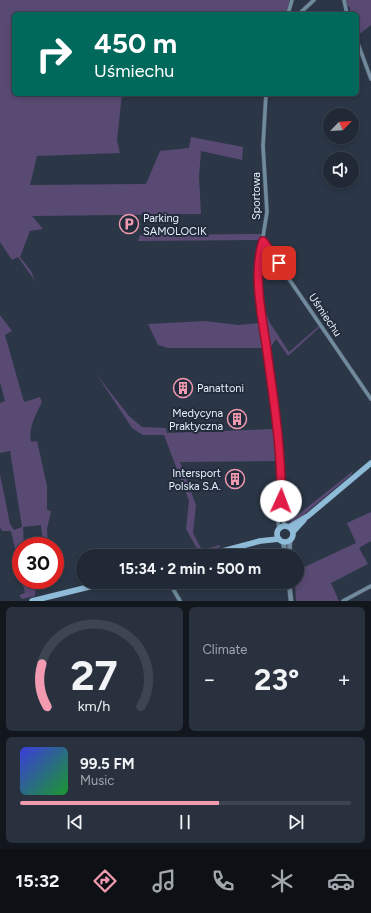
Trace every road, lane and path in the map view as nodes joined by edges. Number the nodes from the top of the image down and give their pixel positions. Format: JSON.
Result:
{"nodes":[{"id":1,"x":292,"y":0,"type":"edge"},
{"id":2,"x":314,"y":0,"type":"edge"},
{"id":3,"x":344,"y":0,"type":"edge"},
{"id":4,"x":289,"y":12,"type":"edge"},
{"id":5,"x":301,"y":12,"type":"edge"},
{"id":6,"x":347,"y":12,"type":"edge"},
{"id":7,"x":359,"y":46,"type":"edge"},
{"id":8,"x":371,"y":79,"type":"edge"},
{"id":9,"x":266,"y":96,"type":"edge"},
{"id":10,"x":263,"y":241,"type":"junction"},
{"id":11,"x":371,"y":399,"type":"edge"},
{"id":12,"x":371,"y":463,"type":"edge"},
{"id":13,"x":280,"y":513,"type":"junction"},
{"id":14,"x":305,"y":518,"type":"junction"},
{"id":15,"x":287,"y":526,"type":"junction"},
{"id":16,"x":293,"y":532,"type":"junction"},
{"id":17,"x":280,"y":536,"type":"junction"},
{"id":18,"x":290,"y":541,"type":"junction"},
{"id":19,"x":228,"y":549,"type":"edge"},
{"id":20,"x":284,"y":549,"type":"edge"},
{"id":21,"x":289,"y":549,"type":"edge"},
{"id":22,"x":371,"y":586,"type":"edge"},
{"id":23,"x":81,"y":589,"type":"edge"},
{"id":24,"x":173,"y":589,"type":"edge"},
{"id":25,"x":290,"y":589,"type":"edge"},
{"id":26,"x":32,"y":601,"type":"edge"},
{"id":27,"x":180,"y":601,"type":"edge"},
{"id":28,"x":291,"y":601,"type":"edge"},
{"id":29,"x":343,"y":601,"type":"edge"}],
"edges":[{"from":1,"to":4,"type":"street"},
{"from":2,"to":5,"type":"street"},
{"from":3,"to":6,"type":"street"},
{"from":7,"to":8,"type":"street"},
{"from":9,"to":10,"type":"street","name":"Sportowa"},
{"from":10,"to":11,"type":"street","name":"Uśmiechu"},
{"from":10,"to":13,"type":"street","name":"Sportowa"},
{"from":12,"to":14,"type":"main road"},
{"from":13,"to":15,"type":"street","name":"Sportowa"},
{"from":13,"to":17,"type":"street","name":"Sportowa"},
{"from":14,"to":15,"type":"main road"},
{"from":14,"to":16,"type":"main road"},
{"from":15,"to":16,"type":"main road"},
{"from":15,"to":17,"type":"main road"},
{"from":16,"to":18,"type":"main road"},
{"from":17,"to":18,"type":"main road"},
{"from":17,"to":19,"type":"main road"},
{"from":17,"to":20,"type":"street"},
{"from":18,"to":21,"type":"street"},
{"from":22,"to":29,"type":"street"},
{"from":23,"to":26,"type":"main road"},
{"from":24,"to":27,"type":"street"},
{"from":25,"to":28,"type":"street"}]}
